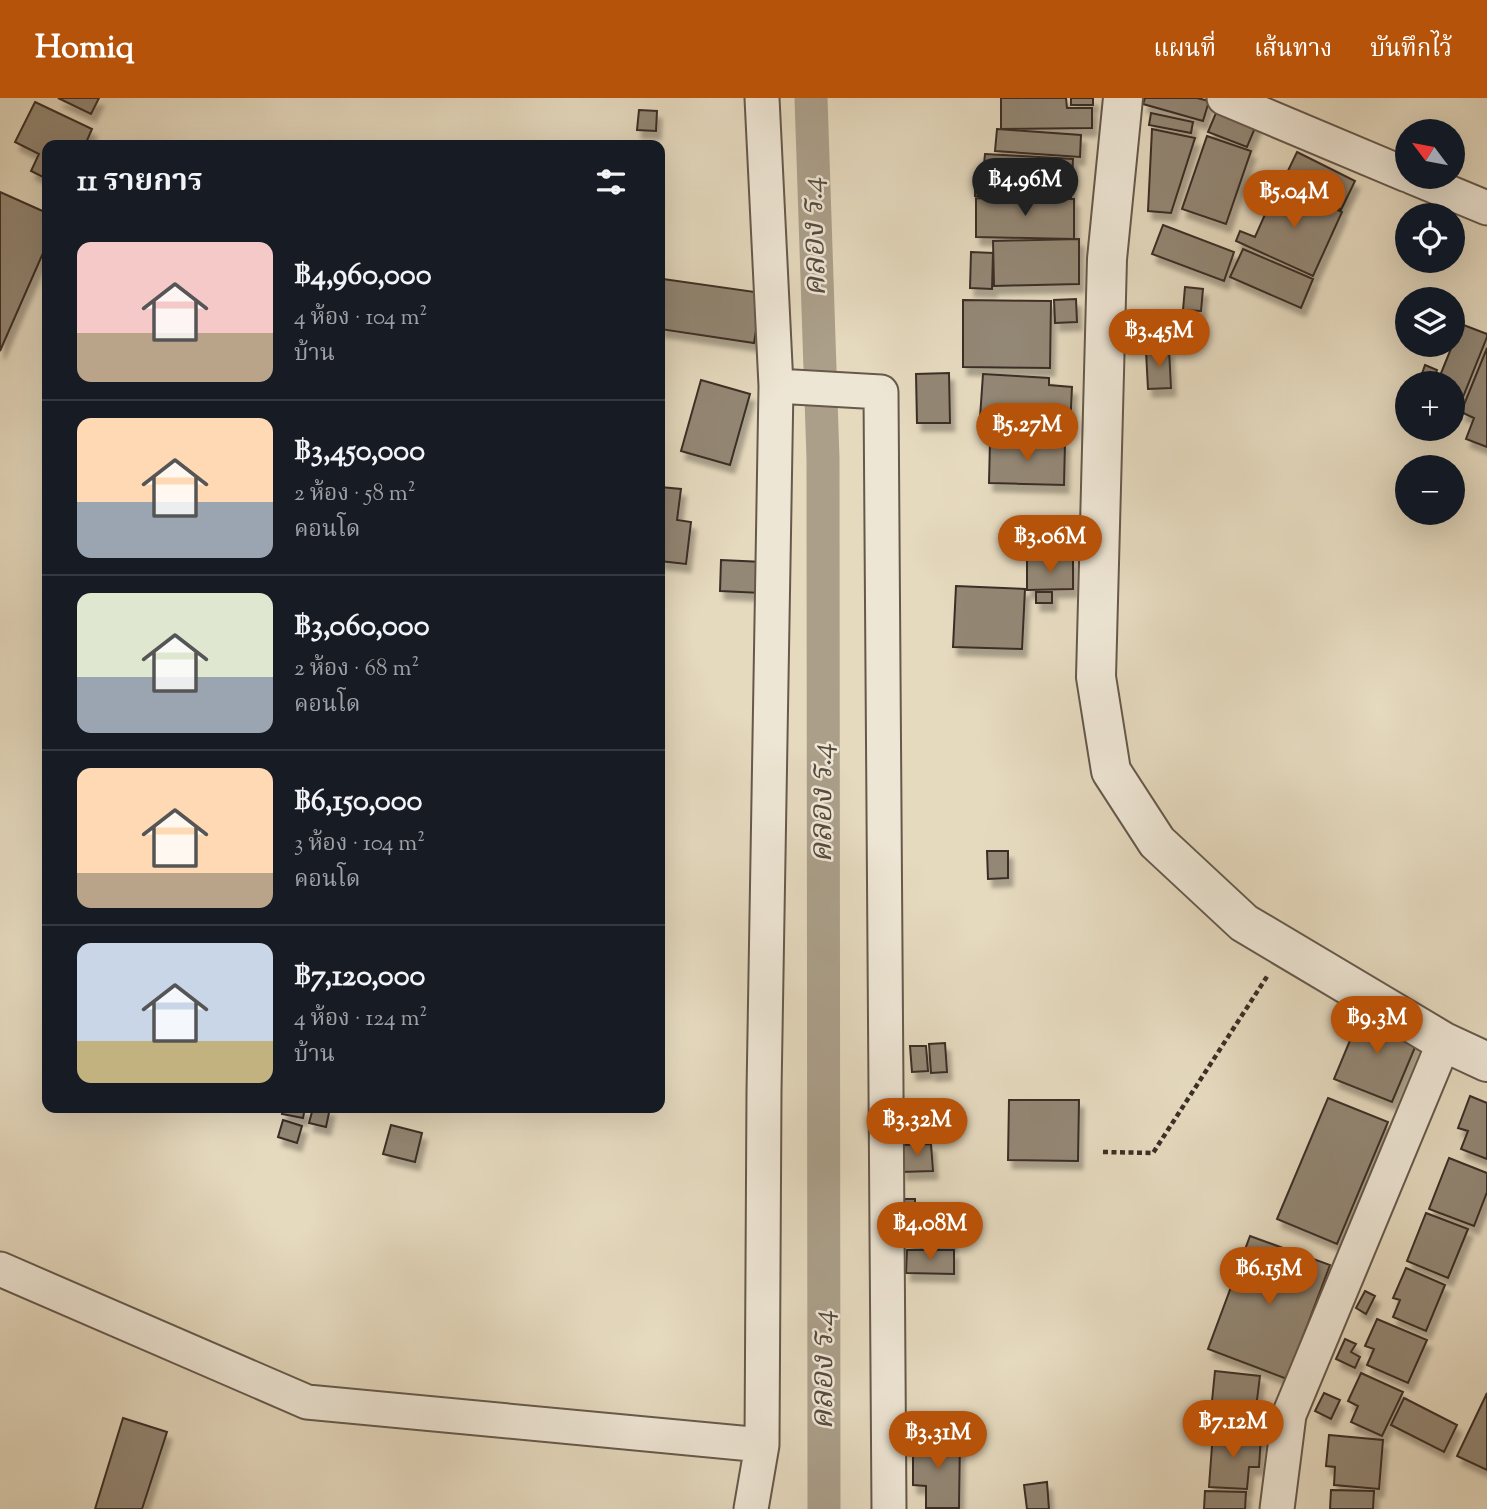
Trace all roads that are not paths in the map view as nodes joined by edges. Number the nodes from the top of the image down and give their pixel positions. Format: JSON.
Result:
{"nodes":[{"id":1,"x":762,"y":98,"type":"edge"},
{"id":2,"x":1123,"y":98,"type":"edge"},
{"id":3,"x":1224,"y":98,"type":"edge"},
{"id":4,"x":1395,"y":170,"type":"edge"},
{"id":5,"x":1441,"y":189,"type":"edge"},
{"id":6,"x":1487,"y":208,"type":"edge"},
{"id":7,"x":791,"y":387,"type":"junction"},
{"id":8,"x":1444,"y":1042,"type":"junction"},
{"id":9,"x":1487,"y":1062,"type":"edge"},
{"id":10,"x":2,"y":1274,"type":"edge"},
{"id":11,"x":762,"y":1445,"type":"junction"},
{"id":12,"x":751,"y":1509,"type":"edge"},
{"id":13,"x":889,"y":1509,"type":"edge"},
{"id":14,"x":1277,"y":1509,"type":"edge"}],
"edges":[{"from":1,"to":7,"type":"street"},
{"from":2,"to":8,"type":"street"},
{"from":3,"to":4,"type":"street"},
{"from":5,"to":6,"type":"street"},
{"from":7,"to":11,"type":"street"},
{"from":7,"to":13,"type":"street"},
{"from":8,"to":9,"type":"street"},
{"from":8,"to":14,"type":"street"},
{"from":10,"to":11,"type":"street"},
{"from":11,"to":12,"type":"street"}]}
